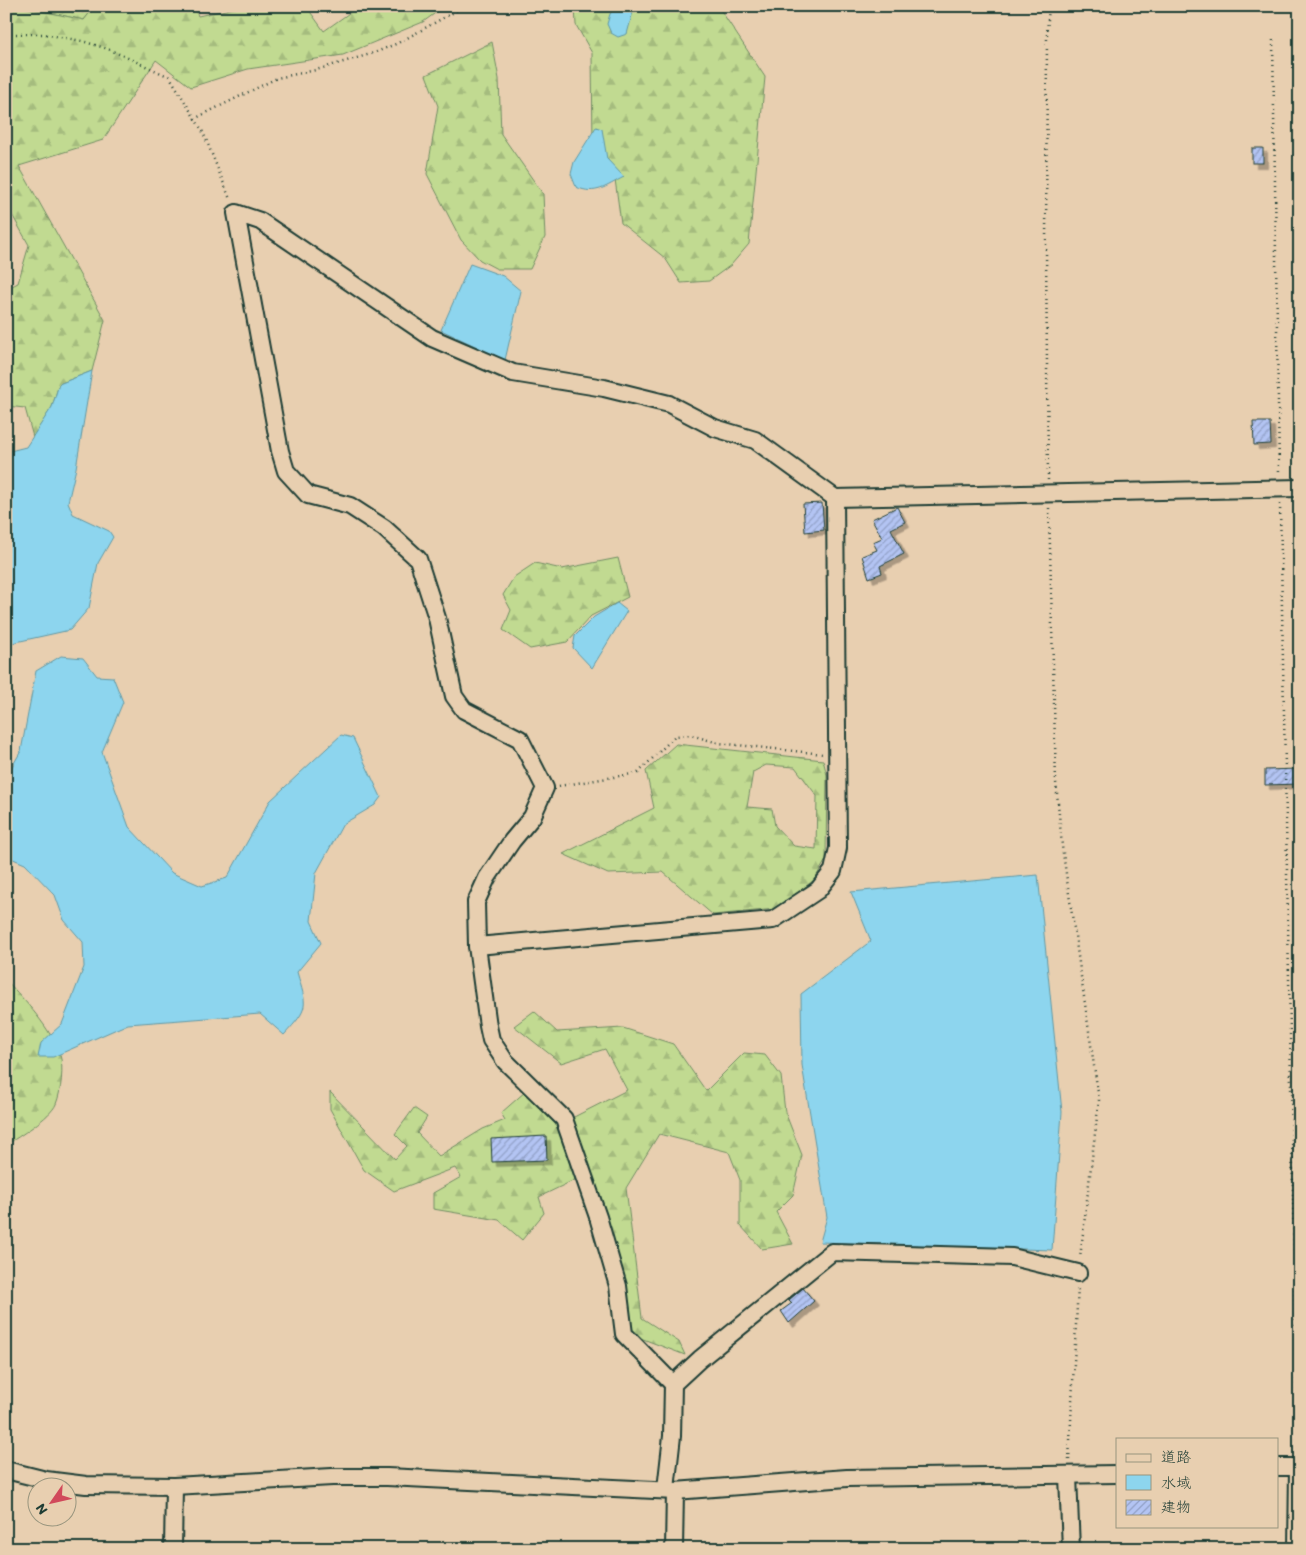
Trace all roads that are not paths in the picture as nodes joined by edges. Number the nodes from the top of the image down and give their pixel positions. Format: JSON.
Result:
{"nodes":[{"id":1,"x":1300,"y":488,"type":"edge"},
{"id":2,"x":835,"y":498,"type":"junction"},
{"id":3,"x":477,"y":946,"type":"junction"},
{"id":4,"x":1078,"y":1273,"type":"road end"},
{"id":5,"x":673,"y":1384,"type":"junction"},
{"id":6,"x":1299,"y":1466,"type":"edge"},
{"id":7,"x":1278,"y":1467,"type":"edge"},
{"id":8,"x":6,"y":1470,"type":"edge"},
{"id":9,"x":1116,"y":1474,"type":"edge"},
{"id":10,"x":1068,"y":1476,"type":"junction"},
{"id":11,"x":174,"y":1486,"type":"junction"},
{"id":12,"x":671,"y":1490,"type":"junction"},
{"id":13,"x":173,"y":1549,"type":"edge"},
{"id":14,"x":674,"y":1549,"type":"edge"},
{"id":15,"x":1071,"y":1549,"type":"edge"},
{"id":16,"x":1297,"y":1549,"type":"edge"}],
"edges":[{"from":1,"to":2,"type":"street"},
{"from":2,"to":3,"type":"street"},
{"from":2,"to":3,"type":"street"},
{"from":3,"to":5,"type":"street"},
{"from":4,"to":5,"type":"street"},
{"from":5,"to":12,"type":"street"},
{"from":6,"to":7,"type":"street"},
{"from":6,"to":16,"type":"street"},
{"from":8,"to":11,"type":"street"},
{"from":9,"to":10,"type":"street"},
{"from":10,"to":12,"type":"street"},
{"from":10,"to":15,"type":"street"},
{"from":11,"to":12,"type":"street"},
{"from":11,"to":13,"type":"street"},
{"from":12,"to":14,"type":"street"}]}
